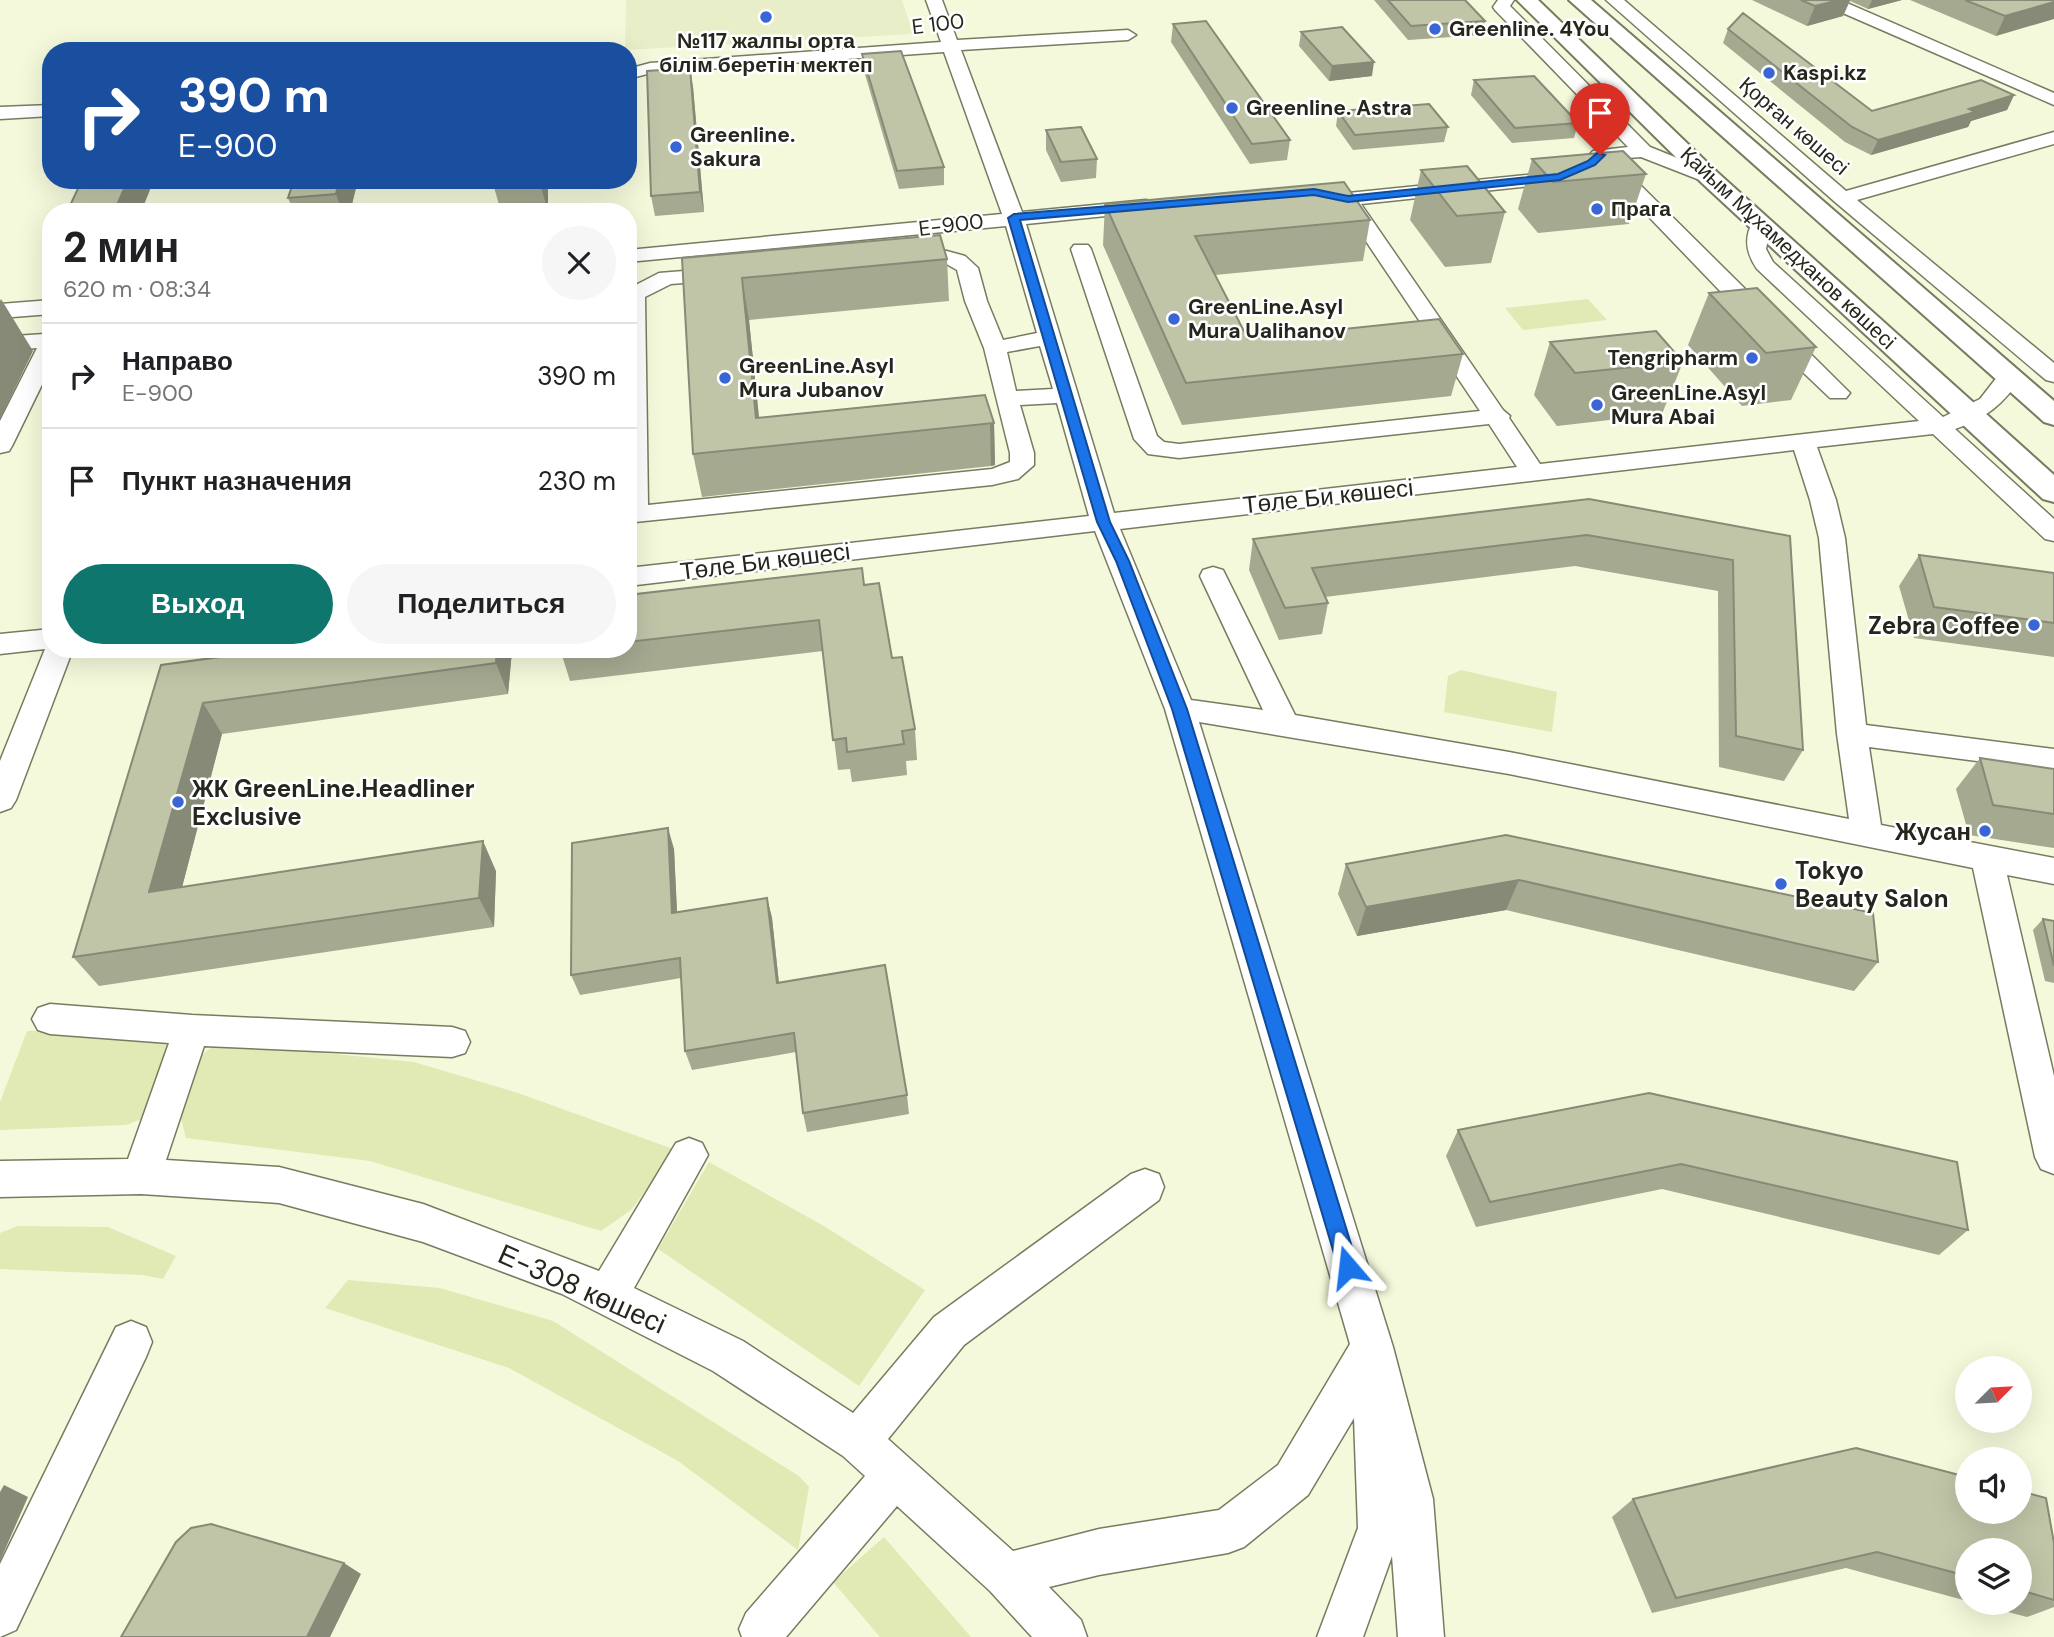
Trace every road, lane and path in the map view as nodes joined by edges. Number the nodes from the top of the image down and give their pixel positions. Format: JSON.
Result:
{"nodes":[{"id":1,"x":934,"y":0,"type":"edge"},
{"id":2,"x":1506,"y":0,"type":"edge"},
{"id":3,"x":1527,"y":0,"type":"edge"},
{"id":4,"x":1579,"y":0,"type":"edge"},
{"id":5,"x":1592,"y":0,"type":"edge"},
{"id":6,"x":1826,"y":0,"type":"edge"},
{"id":7,"x":1622,"y":7,"type":"edge"},
{"id":8,"x":1128,"y":35,"type":"dead end"},
{"id":9,"x":950,"y":46,"type":"junction"},
{"id":10,"x":637,"y":72,"type":"edge"},
{"id":11,"x":2054,"y":100,"type":"edge"},
{"id":12,"x":42,"y":111,"type":"edge"},
{"id":13,"x":0,"y":113,"type":"edge"},
{"id":14,"x":2054,"y":138,"type":"edge"},
{"id":15,"x":1643,"y":151,"type":"junction"},
{"id":16,"x":1600,"y":155,"type":"junction"},
{"id":17,"x":1710,"y":178,"type":"junction"},
{"id":18,"x":1287,"y":194,"type":"edge"},
{"id":19,"x":1842,"y":198,"type":"junction"},
{"id":20,"x":1348,"y":199,"type":"junction"},
{"id":21,"x":1162,"y":204,"type":"edge"},
{"id":22,"x":1014,"y":218,"type":"junction"},
{"id":23,"x":1761,"y":224,"type":"junction"},
{"id":24,"x":1081,"y":249,"type":"dead end"},
{"id":25,"x":1903,"y":250,"type":"junction"},
{"id":26,"x":637,"y":255,"type":"edge"},
{"id":27,"x":1898,"y":279,"type":"junction"},
{"id":28,"x":637,"y":292,"type":"edge"},
{"id":29,"x":1808,"y":306,"type":"junction"},
{"id":30,"x":42,"y":308,"type":"edge"},
{"id":31,"x":0,"y":311,"type":"edge"},
{"id":32,"x":1754,"y":313,"type":"junction"},
{"id":33,"x":1049,"y":337,"type":"junction"},
{"id":34,"x":42,"y":341,"type":"edge"},
{"id":35,"x":0,"y":344,"type":"edge"},
{"id":36,"x":995,"y":348,"type":"junction"},
{"id":37,"x":42,"y":360,"type":"edge"},
{"id":38,"x":2054,"y":375,"type":"edge"},
{"id":39,"x":2009,"y":377,"type":"junction"},
{"id":40,"x":1838,"y":393,"type":"dead end"},
{"id":41,"x":1066,"y":396,"type":"junction"},
{"id":42,"x":1006,"y":399,"type":"junction"},
{"id":43,"x":1498,"y":416,"type":"junction"},
{"id":44,"x":1970,"y":416,"type":"junction"},
{"id":45,"x":2054,"y":416,"type":"edge"},
{"id":46,"x":1939,"y":426,"type":"junction"},
{"id":47,"x":1803,"y":442,"type":"junction"},
{"id":48,"x":0,"y":446,"type":"edge"},
{"id":49,"x":1534,"y":473,"type":"junction"},
{"id":50,"x":2054,"y":492,"type":"edge"},
{"id":51,"x":637,"y":513,"type":"edge"},
{"id":52,"x":1104,"y":522,"type":"junction"},
{"id":53,"x":2054,"y":533,"type":"edge"},
{"id":54,"x":637,"y":576,"type":"edge"},
{"id":55,"x":1213,"y":576,"type":"dead end"},
{"id":56,"x":42,"y":641,"type":"edge"},
{"id":57,"x":3,"y":649,"type":"edge"},
{"id":58,"x":55,"y":658,"type":"edge"},
{"id":59,"x":1180,"y":709,"type":"junction"},
{"id":60,"x":1284,"y":723,"type":"junction"},
{"id":61,"x":1852,"y":734,"type":"junction"},
{"id":62,"x":2054,"y":760,"type":"edge"},
{"id":63,"x":0,"y":800,"type":"edge"},
{"id":64,"x":1867,"y":835,"type":"junction"},
{"id":65,"x":1987,"y":859,"type":"junction"},
{"id":66,"x":2054,"y":871,"type":"edge"},
{"id":67,"x":50,"y":1020,"type":"dead end"},
{"id":68,"x":192,"y":1030,"type":"junction"},
{"id":69,"x":452,"y":1042,"type":"dead end"},
{"id":70,"x":689,"y":1155,"type":"dead end"},
{"id":71,"x":2054,"y":1157,"type":"edge"},
{"id":72,"x":141,"y":1176,"type":"junction"},
{"id":73,"x":0,"y":1179,"type":"edge"},
{"id":74,"x":1145,"y":1187,"type":"dead end"},
{"id":75,"x":607,"y":1296,"type":"junction"},
{"id":76,"x":131,"y":1342,"type":"dead end"},
{"id":77,"x":1372,"y":1347,"type":"junction"},
{"id":78,"x":858,"y":1441,"type":"junction"},
{"id":79,"x":895,"y":1475,"type":"junction"},
{"id":80,"x":1006,"y":1575,"type":"junction"},
{"id":81,"x":0,"y":1614,"type":"edge"},
{"id":82,"x":762,"y":1629,"type":"dead end"},
{"id":83,"x":1064,"y":1637,"type":"edge"},
{"id":84,"x":1340,"y":1637,"type":"edge"},
{"id":85,"x":1421,"y":1637,"type":"edge"}],
"edges":[{"from":1,"to":9,"type":"street"},
{"from":2,"to":15,"type":"street"},
{"from":3,"to":17,"type":"main road","name":"Қайым Мұхамедханов көшесі"},
{"from":4,"to":27,"type":"main road","name":"Қайым Мұхамедханов көшесі"},
{"from":5,"to":7,"type":"main road"},
{"from":6,"to":11,"type":"street"},
{"from":7,"to":19,"type":"street","name":"Қорған көшесі"},
{"from":8,"to":9,"type":"street","name":"E 100"},
{"from":9,"to":10,"type":"street","name":"E 100"},
{"from":9,"to":22,"type":"street"},
{"from":12,"to":13,"type":"street"},
{"from":14,"to":19,"type":"street","name":"Қорған көшесі"},
{"from":15,"to":16,"type":"street"},
{"from":15,"to":17,"type":"street"},
{"from":16,"to":20,"type":"street"},
{"from":16,"to":32,"type":"street"},
{"from":17,"to":23,"type":"main road","name":"Қайым Мұхамедханов көшесі"},
{"from":18,"to":20,"type":"street"},
{"from":19,"to":25,"type":"street"},
{"from":20,"to":43,"type":"street"},
{"from":21,"to":22,"type":"street","name":"E-900"},
{"from":22,"to":26,"type":"street","name":"E-900"},
{"from":22,"to":33,"type":"street"},
{"from":23,"to":29,"type":"street"},
{"from":23,"to":44,"type":"main road","name":"Қайым Мұхамедханов көшесі"},
{"from":24,"to":43,"type":"street"},
{"from":25,"to":27,"type":"main road"},
{"from":25,"to":38,"type":"street"},
{"from":27,"to":39,"type":"main road","name":"Қайым Мұхамедханов көшесі"},
{"from":28,"to":36,"type":"street"},
{"from":29,"to":32,"type":"street"},
{"from":29,"to":46,"type":"street"},
{"from":30,"to":31,"type":"street"},
{"from":32,"to":40,"type":"street"},
{"from":33,"to":36,"type":"street"},
{"from":33,"to":41,"type":"street"},
{"from":34,"to":35,"type":"street"},
{"from":36,"to":42,"type":"street"},
{"from":37,"to":48,"type":"street"},
{"from":39,"to":44,"type":"street","name":"Төле Би көшесі"},
{"from":39,"to":45,"type":"main road","name":"Қайым Мұхамедханов көшесі"},
{"from":41,"to":42,"type":"street"},
{"from":41,"to":52,"type":"street"},
{"from":42,"to":51,"type":"street"},
{"from":43,"to":49,"type":"street"},
{"from":44,"to":46,"type":"street","name":"Төле Би көшесі"},
{"from":44,"to":50,"type":"main road","name":"Қайым Мұхамедханов көшесі"},
{"from":46,"to":47,"type":"street","name":"Төле Би көшесі"},
{"from":46,"to":53,"type":"street"},
{"from":47,"to":49,"type":"street","name":"Төле Би көшесі"},
{"from":47,"to":61,"type":"street"},
{"from":49,"to":52,"type":"street","name":"Төле Би көшесі"},
{"from":52,"to":54,"type":"street","name":"Төле Би көшесі"},
{"from":52,"to":59,"type":"street"},
{"from":55,"to":60,"type":"street"},
{"from":56,"to":57,"type":"street"},
{"from":58,"to":63,"type":"street"},
{"from":59,"to":60,"type":"street"},
{"from":59,"to":77,"type":"street"},
{"from":60,"to":64,"type":"street"},
{"from":61,"to":62,"type":"street"},
{"from":61,"to":64,"type":"street"},
{"from":64,"to":65,"type":"street"},
{"from":65,"to":66,"type":"street"},
{"from":65,"to":71,"type":"street"},
{"from":67,"to":68,"type":"street"},
{"from":68,"to":69,"type":"street"},
{"from":68,"to":72,"type":"street"},
{"from":70,"to":75,"type":"street"},
{"from":72,"to":73,"type":"street","name":"Е-308 көшесі"},
{"from":72,"to":75,"type":"street","name":"Е-308 көшесі"},
{"from":74,"to":78,"type":"street"},
{"from":75,"to":78,"type":"street","name":"Е-308 көшесі"},
{"from":76,"to":81,"type":"street"},
{"from":77,"to":80,"type":"street"},
{"from":77,"to":84,"type":"street"},
{"from":77,"to":85,"type":"street"},
{"from":78,"to":79,"type":"street","name":"Е-308 көшесі"},
{"from":79,"to":80,"type":"street","name":"Е-308 көшесі"},
{"from":79,"to":82,"type":"street"},
{"from":80,"to":83,"type":"street","name":"Е-308 көшесі"}]}
